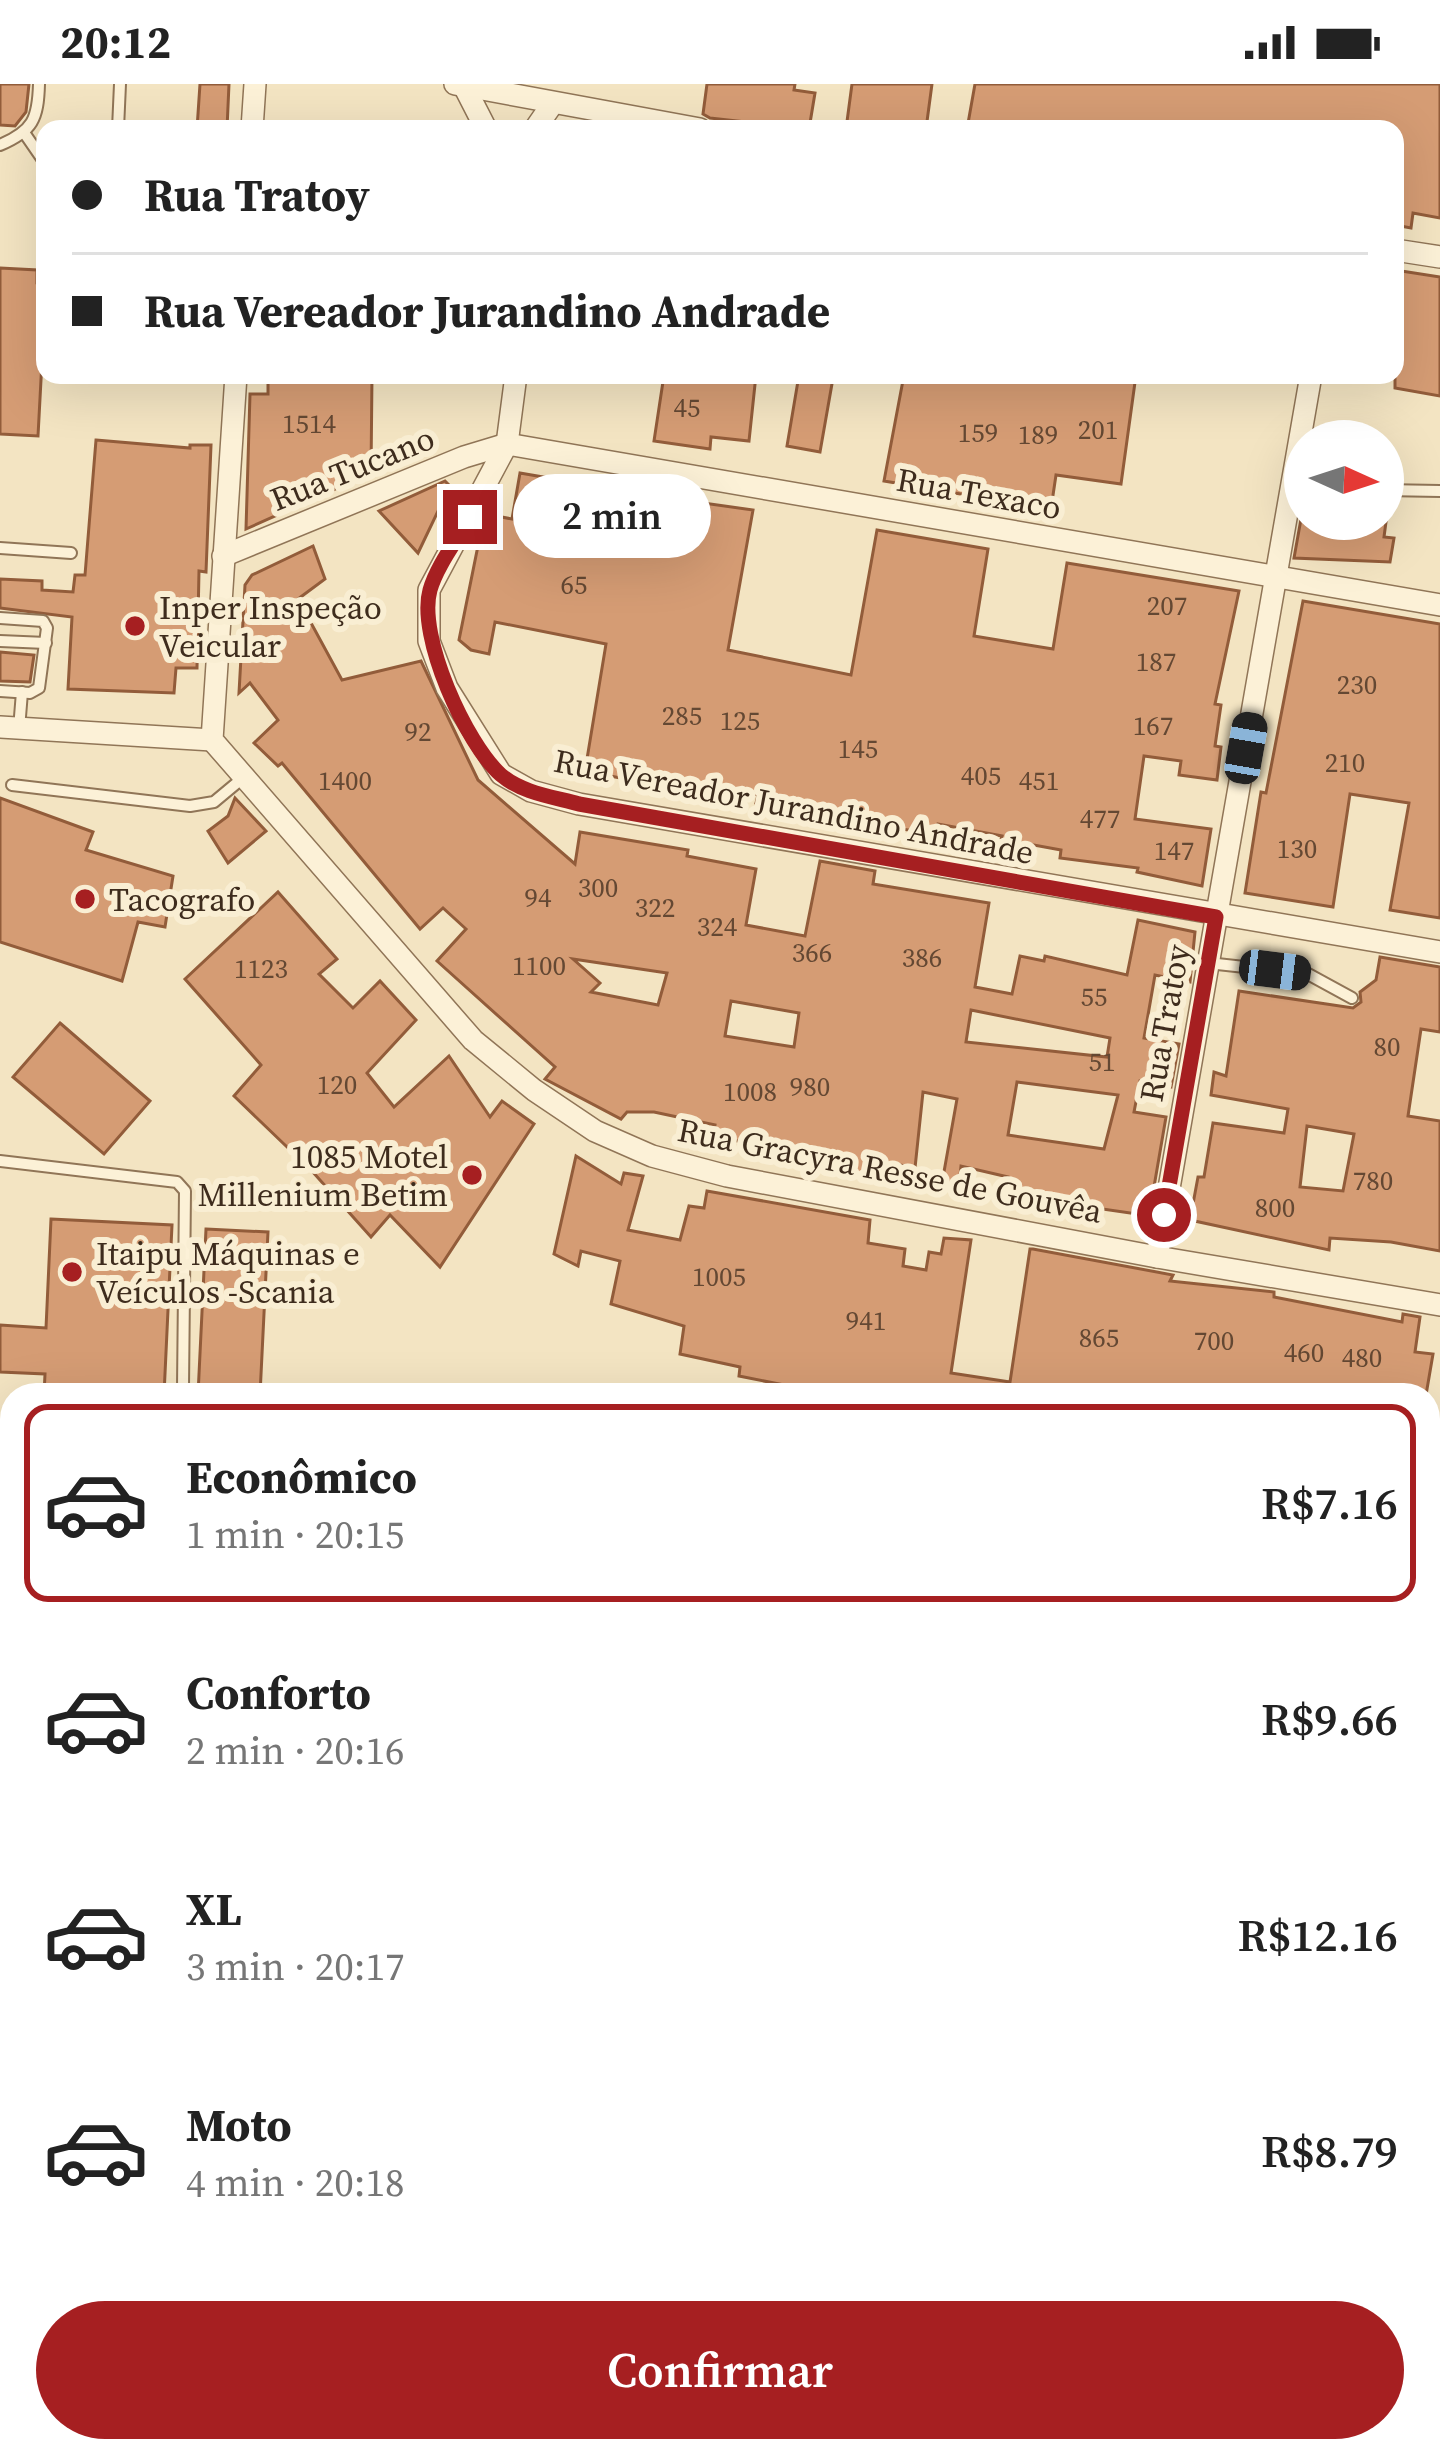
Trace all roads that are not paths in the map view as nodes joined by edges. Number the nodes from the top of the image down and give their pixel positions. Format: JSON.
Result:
{"nodes":[{"id":1,"x":39,"y":84,"type":"edge"},
{"id":2,"x":121,"y":84,"type":"edge"},
{"id":3,"x":255,"y":84,"type":"edge"},
{"id":4,"x":460,"y":85,"type":"edge"},
{"id":5,"x":556,"y":94,"type":"edge"},
{"id":6,"x":119,"y":120,"type":"edge"},
{"id":7,"x":253,"y":120,"type":"edge"},
{"id":8,"x":481,"y":120,"type":"edge"},
{"id":9,"x":540,"y":120,"type":"edge"},
{"id":10,"x":663,"y":120,"type":"edge"},
{"id":11,"x":25,"y":134,"type":"junction"},
{"id":12,"x":0,"y":145,"type":"edge"},
{"id":13,"x":36,"y":150,"type":"edge"},
{"id":14,"x":1404,"y":251,"type":"edge"},
{"id":15,"x":1440,"y":257,"type":"edge"},
{"id":16,"x":235,"y":384,"type":"edge"},
{"id":17,"x":515,"y":384,"type":"edge"},
{"id":18,"x":1310,"y":384,"type":"edge"},
{"id":19,"x":1306,"y":420,"type":"edge"},
{"id":20,"x":506,"y":444,"type":"junction"},
{"id":21,"x":1404,"y":490,"type":"edge"},
{"id":22,"x":1440,"y":491,"type":"edge"},
{"id":23,"x":1285,"y":540,"type":"edge"},
{"id":24,"x":0,"y":548,"type":"edge"},
{"id":25,"x":71,"y":554,"type":"dead end"},
{"id":26,"x":223,"y":556,"type":"junction"},
{"id":27,"x":1275,"y":579,"type":"junction"},
{"id":28,"x":1440,"y":605,"type":"edge"},
{"id":29,"x":0,"y":618,"type":"edge"},
{"id":30,"x":0,"y":641,"type":"edge"},
{"id":31,"x":46,"y":643,"type":"junction"},
{"id":32,"x":0,"y":691,"type":"edge"},
{"id":33,"x":22,"y":692,"type":"junction"},
{"id":34,"x":9,"y":728,"type":"edge"},
{"id":35,"x":212,"y":740,"type":"junction"},
{"id":36,"x":246,"y":775,"type":"junction"},
{"id":37,"x":12,"y":785,"type":"dead end"},
{"id":38,"x":1216,"y":917,"type":"junction"},
{"id":39,"x":1440,"y":952,"type":"edge"},
{"id":40,"x":1208,"y":963,"type":"junction"},
{"id":41,"x":1352,"y":998,"type":"dead end"},
{"id":42,"x":0,"y":1161,"type":"edge"},
{"id":43,"x":1157,"y":1257,"type":"junction"},
{"id":44,"x":1440,"y":1305,"type":"edge"},
{"id":45,"x":183,"y":1383,"type":"edge"}],
"edges":[{"from":1,"to":11,"type":"lane"},
{"from":2,"to":6,"type":"lane"},
{"from":3,"to":7,"type":"street"},
{"from":4,"to":5,"type":"street"},
{"from":4,"to":8,"type":"street"},
{"from":5,"to":9,"type":"street"},
{"from":5,"to":10,"type":"street"},
{"from":11,"to":12,"type":"lane"},
{"from":11,"to":13,"type":"lane"},
{"from":14,"to":15,"type":"street"},
{"from":16,"to":26,"type":"street"},
{"from":17,"to":20,"type":"street","name":"Rua Vereador Jurandino Andrade"},
{"from":18,"to":19,"type":"street","name":"Rua Tratoy"},
{"from":20,"to":26,"type":"street","name":"Rua Tucano"},
{"from":20,"to":27,"type":"street","name":"Rua Texaco"},
{"from":20,"to":38,"type":"street","name":"Rua Vereador Jurandino Andrade"},
{"from":21,"to":22,"type":"lane"},
{"from":23,"to":27,"type":"street","name":"Rua Tratoy"},
{"from":24,"to":25,"type":"lane"},
{"from":26,"to":35,"type":"street"},
{"from":27,"to":28,"type":"street","name":"Rua Texaco"},
{"from":27,"to":38,"type":"street","name":"Rua Tratoy"},
{"from":29,"to":31,"type":"lane"},
{"from":30,"to":31,"type":"lane"},
{"from":31,"to":33,"type":"lane"},
{"from":32,"to":33,"type":"lane"},
{"from":33,"to":34,"type":"lane"},
{"from":34,"to":35,"type":"street"},
{"from":35,"to":36,"type":"street","name":"Rua Gracyra Resse de Gouvêa"},
{"from":36,"to":37,"type":"lane"},
{"from":36,"to":43,"type":"street","name":"Rua Gracyra Resse de Gouvêa"},
{"from":38,"to":39,"type":"street","name":"Rua Vereador Jurandino Andrade"},
{"from":38,"to":40,"type":"street","name":"Rua Tratoy"},
{"from":40,"to":41,"type":"lane"},
{"from":40,"to":43,"type":"street","name":"Rua Tratoy"},
{"from":42,"to":45,"type":"lane"},
{"from":43,"to":44,"type":"street","name":"Rua Gracyra Resse de Gouvêa"}]}
